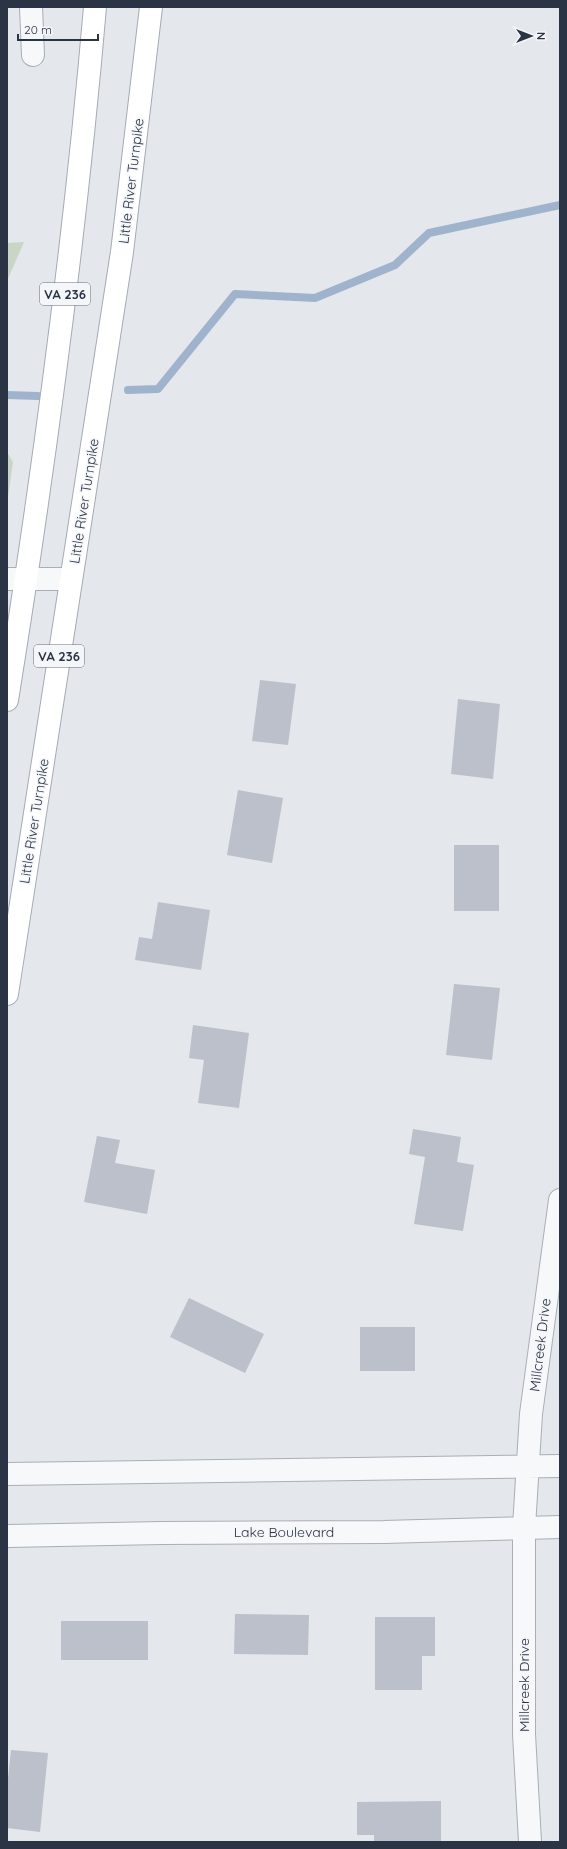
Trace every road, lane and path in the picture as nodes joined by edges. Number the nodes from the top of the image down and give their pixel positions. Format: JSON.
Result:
{"nodes":[{"id":1,"x":31,"y":7,"type":"edge"},
{"id":2,"x":95,"y":7,"type":"edge"},
{"id":3,"x":151,"y":7,"type":"edge"},
{"id":4,"x":34,"y":55,"type":"dead end"},
{"id":5,"x":16,"y":579,"type":"edge"},
{"id":6,"x":71,"y":579,"type":"junction"},
{"id":7,"x":7,"y":700,"type":"edge"},
{"id":8,"x":7,"y":994,"type":"edge"},
{"id":9,"x":560,"y":1200,"type":"edge"},
{"id":10,"x":527,"y":1466,"type":"junction"},
{"id":11,"x":560,"y":1466,"type":"edge"},
{"id":12,"x":7,"y":1474,"type":"edge"},
{"id":13,"x":560,"y":1526,"type":"edge"},
{"id":14,"x":524,"y":1527,"type":"junction"},
{"id":15,"x":7,"y":1536,"type":"edge"},
{"id":16,"x":530,"y":1842,"type":"edge"}],
"edges":[{"from":1,"to":4,"type":"street"},
{"from":2,"to":5,"type":"main road","number":"VA 236"},
{"from":3,"to":6,"type":"main road","name":"Little River Turnpike","number":"VA 236"},
{"from":5,"to":6,"type":"street"},
{"from":5,"to":7,"type":"main road","number":"VA 236"},
{"from":6,"to":8,"type":"main road","name":"Little River Turnpike","number":"VA 236"},
{"from":9,"to":10,"type":"street","name":"Millcreek Drive"},
{"from":10,"to":11,"type":"street"},
{"from":10,"to":12,"type":"street"},
{"from":10,"to":14,"type":"street","name":"Millcreek Drive"},
{"from":13,"to":14,"type":"street","name":"Lake Boulevard"},
{"from":14,"to":15,"type":"street","name":"Lake Boulevard"},
{"from":14,"to":16,"type":"street","name":"Millcreek Drive"}]}
